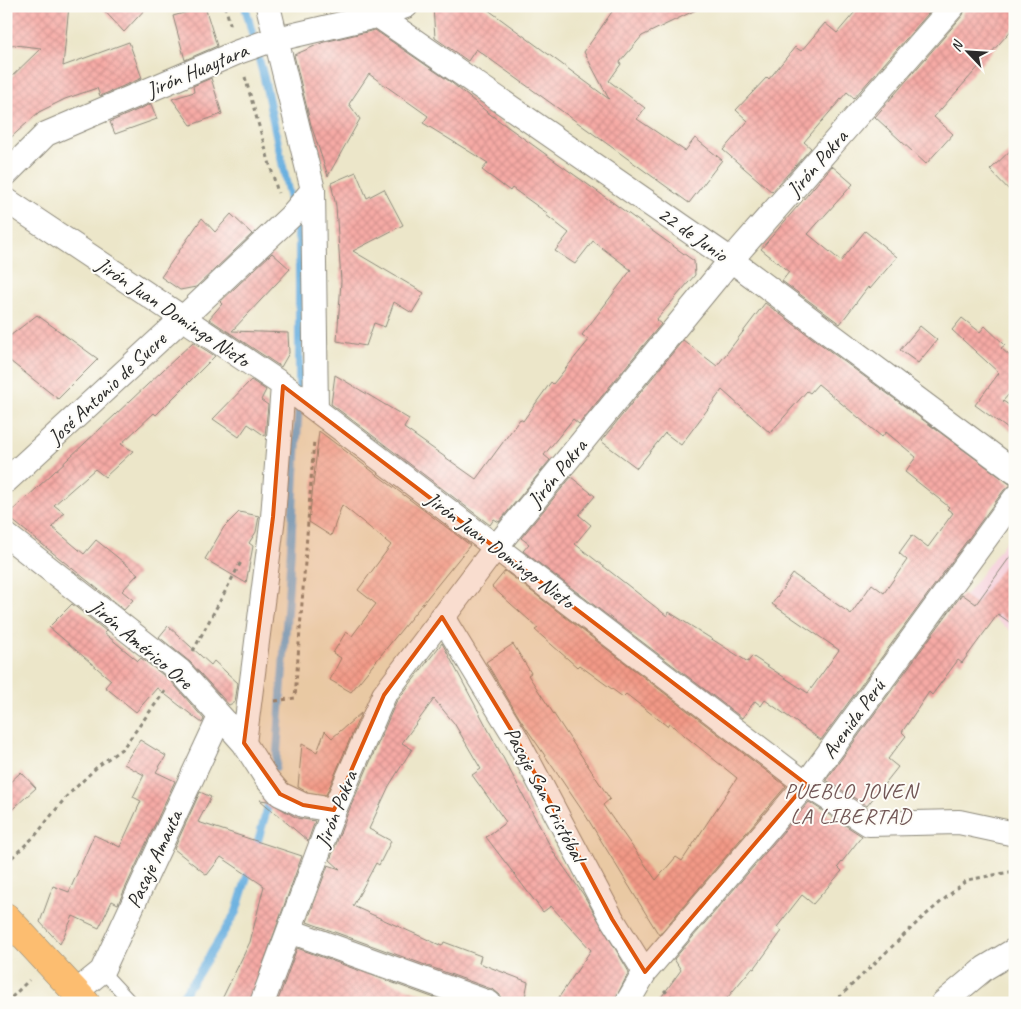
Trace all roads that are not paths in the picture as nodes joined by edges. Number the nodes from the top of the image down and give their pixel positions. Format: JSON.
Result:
{"nodes":[{"id":1,"x":268,"y":6,"type":"edge"},
{"id":2,"x":406,"y":6,"type":"edge"},
{"id":3,"x":953,"y":6,"type":"edge"},
{"id":4,"x":372,"y":11,"type":"edge"},
{"id":5,"x":272,"y":40,"type":"junction"},
{"id":6,"x":6,"y":174,"type":"edge"},
{"id":7,"x":311,"y":193,"type":"junction"},
{"id":8,"x":6,"y":200,"type":"edge"},
{"id":9,"x":731,"y":260,"type":"junction"},
{"id":10,"x":184,"y":317,"type":"junction"},
{"id":11,"x":284,"y":386,"type":"junction"},
{"id":12,"x":315,"y":409,"type":"junction"},
{"id":13,"x":1015,"y":472,"type":"edge"},
{"id":14,"x":6,"y":481,"type":"edge"},
{"id":15,"x":1015,"y":498,"type":"edge"},
{"id":16,"x":6,"y":535,"type":"edge"},
{"id":17,"x":496,"y":547,"type":"junction"},
{"id":18,"x":442,"y":617,"type":"junction"},
{"id":19,"x":220,"y":717,"type":"junction"},
{"id":20,"x":244,"y":743,"type":"junction"},
{"id":21,"x":806,"y":784,"type":"junction"},
{"id":22,"x":334,"y":810,"type":"junction"},
{"id":23,"x":1015,"y":834,"type":"edge"},
{"id":24,"x":6,"y":917,"type":"edge"},
{"id":25,"x":290,"y":931,"type":"junction"},
{"id":26,"x":1015,"y":950,"type":"edge"},
{"id":27,"x":102,"y":971,"type":"junction"},
{"id":28,"x":645,"y":972,"type":"junction"},
{"id":29,"x":81,"y":997,"type":"edge"},
{"id":30,"x":129,"y":1000,"type":"dead end"},
{"id":31,"x":262,"y":1003,"type":"edge"},
{"id":32,"x":489,"y":1003,"type":"edge"},
{"id":33,"x":627,"y":1003,"type":"edge"},
{"id":34,"x":943,"y":1003,"type":"edge"}],
"edges":[{"from":1,"to":5,"type":"street"},
{"from":2,"to":4,"type":"street","name":"Jirón Huaytara"},
{"from":3,"to":9,"type":"street","name":"Jirón Pokra"},
{"from":4,"to":5,"type":"street","name":"Jirón Huaytara"},
{"from":4,"to":9,"type":"street","name":"22 de Junio"},
{"from":5,"to":6,"type":"street","name":"Jirón Huaytara"},
{"from":5,"to":7,"type":"street"},
{"from":7,"to":10,"type":"street","name":"José Antonio de Sucre"},
{"from":7,"to":12,"type":"street"},
{"from":8,"to":10,"type":"street","name":"Jirón Juan Domingo Nieto"},
{"from":9,"to":13,"type":"street","name":"22 de Junio"},
{"from":9,"to":17,"type":"street","name":"Jirón Pokra"},
{"from":10,"to":11,"type":"street","name":"Jirón Juan Domingo Nieto"},
{"from":10,"to":14,"type":"street","name":"José Antonio de Sucre"},
{"from":11,"to":12,"type":"street","name":"Jirón Juan Domingo Nieto"},
{"from":11,"to":20,"type":"street"},
{"from":12,"to":17,"type":"street","name":"Jirón Juan Domingo Nieto"},
{"from":15,"to":21,"type":"street","name":"Avenida Perú"},
{"from":16,"to":19,"type":"street","name":"Jirón Américo Ore"},
{"from":17,"to":18,"type":"street","name":"Jirón Pokra"},
{"from":17,"to":21,"type":"street","name":"Jirón Juan Domingo Nieto"},
{"from":18,"to":22,"type":"street","name":"Jirón Pokra"},
{"from":18,"to":28,"type":"street","name":"Pasaje San Cristóbal"},
{"from":19,"to":20,"type":"street","name":"Jirón Américo Ore"},
{"from":19,"to":27,"type":"street","name":"Pasaje Amauta"},
{"from":20,"to":22,"type":"street","name":"Jirón Américo Ore"},
{"from":21,"to":23,"type":"street","name":"Jirón Juan Domingo Nieto"},
{"from":21,"to":28,"type":"street","name":"Avenida Perú"},
{"from":22,"to":25,"type":"street","name":"Jirón Pokra"},
{"from":24,"to":29,"type":"highway"},
{"from":25,"to":31,"type":"street","name":"Jirón Pokra"},
{"from":25,"to":32,"type":"street"},
{"from":26,"to":34,"type":"street"},
{"from":27,"to":29,"type":"street","name":"Pasaje Amauta"},
{"from":27,"to":30,"type":"lane"},
{"from":28,"to":33,"type":"street","name":"Avenida Perú"}]}
